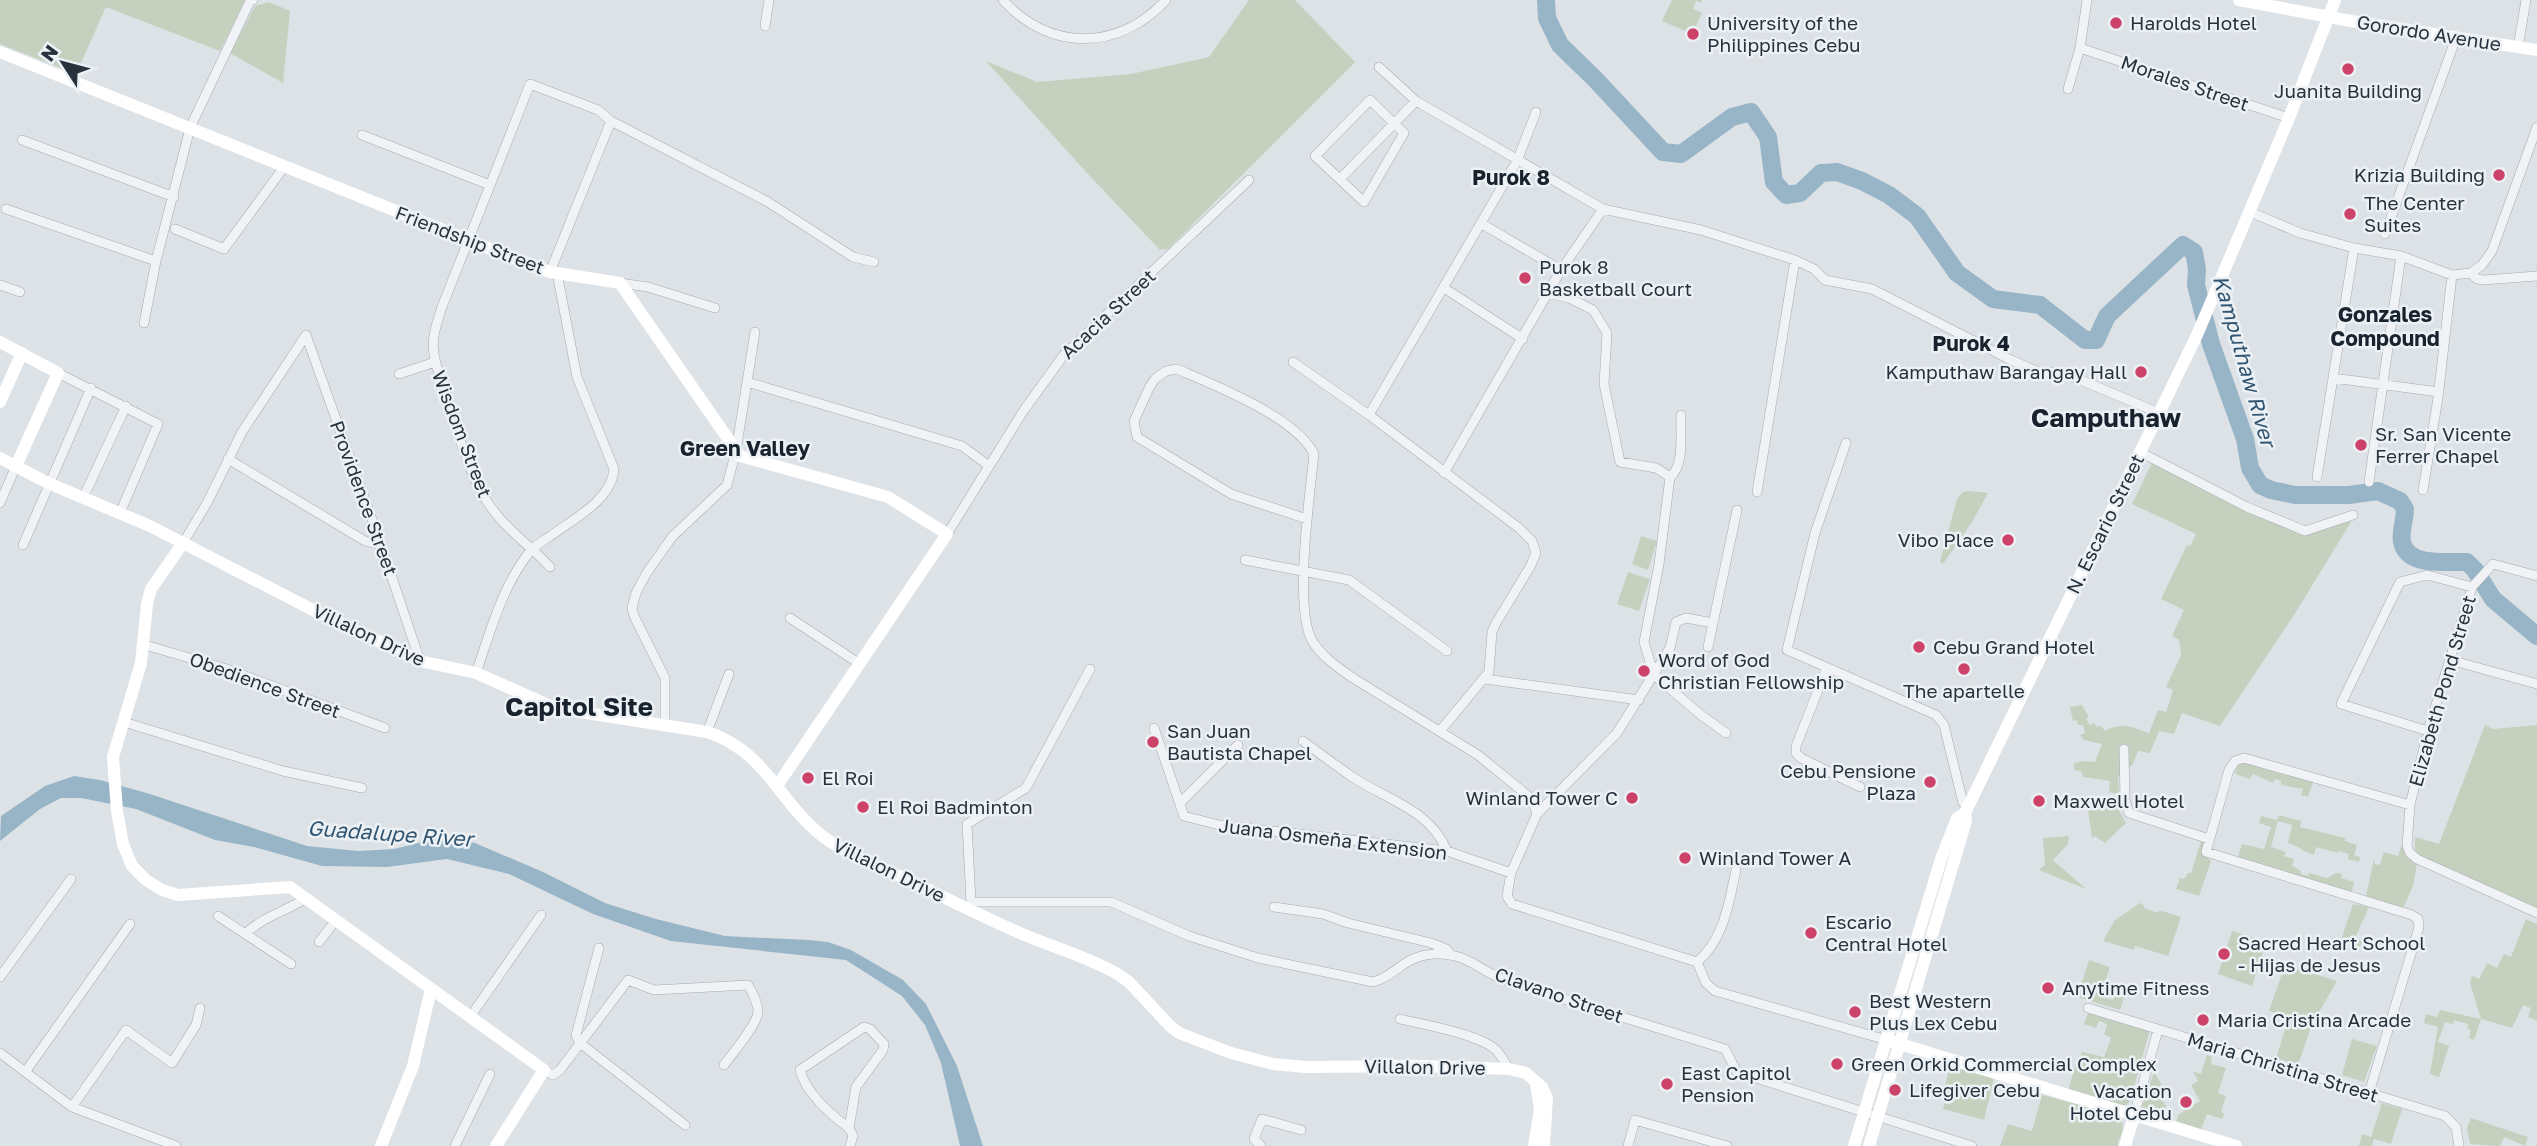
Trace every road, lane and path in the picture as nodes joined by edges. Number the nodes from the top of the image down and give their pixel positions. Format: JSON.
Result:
{"nodes":[{"id":1,"x":253,"y":0,"type":"edge"},
{"id":2,"x":769,"y":0,"type":"edge"},
{"id":3,"x":1003,"y":0,"type":"edge"},
{"id":4,"x":1166,"y":0,"type":"edge"},
{"id":5,"x":2087,"y":0,"type":"edge"},
{"id":6,"x":2239,"y":0,"type":"edge"},
{"id":7,"x":2335,"y":0,"type":"edge"},
{"id":8,"x":2526,"y":0,"type":"edge"},
{"id":9,"x":2330,"y":16,"type":"junction"},
{"id":10,"x":765,"y":26,"type":"dead end"},
{"id":11,"x":2456,"y":38,"type":"junction"},
{"id":12,"x":2518,"y":47,"type":"junction"},
{"id":13,"x":2080,"y":48,"type":"junction"},
{"id":14,"x":2537,"y":50,"type":"edge"},
{"id":15,"x":0,"y":52,"type":"edge"},
{"id":16,"x":1379,"y":67,"type":"dead end"},
{"id":17,"x":2068,"y":89,"type":"dead end"},
{"id":18,"x":1416,"y":101,"type":"junction"},
{"id":19,"x":1536,"y":113,"type":"dead end"},
{"id":20,"x":2289,"y":118,"type":"junction"},
{"id":21,"x":611,"y":121,"type":"junction"},
{"id":22,"x":1394,"y":124,"type":"junction"},
{"id":23,"x":2537,"y":127,"type":"edge"},
{"id":24,"x":190,"y":128,"type":"junction"},
{"id":25,"x":362,"y":135,"type":"dead end"},
{"id":26,"x":22,"y":140,"type":"dead end"},
{"id":27,"x":1517,"y":161,"type":"junction"},
{"id":28,"x":284,"y":167,"type":"junction"},
{"id":29,"x":1340,"y":179,"type":"junction"},
{"id":30,"x":1249,"y":180,"type":"dead end"},
{"id":31,"x":490,"y":184,"type":"junction"},
{"id":32,"x":174,"y":197,"type":"junction"},
{"id":33,"x":6,"y":209,"type":"dead end"},
{"id":34,"x":1603,"y":209,"type":"junction"},
{"id":35,"x":2250,"y":212,"type":"junction"},
{"id":36,"x":1482,"y":224,"type":"junction"},
{"id":37,"x":175,"y":229,"type":"dead end"},
{"id":38,"x":2385,"y":234,"type":"dead end"},
{"id":39,"x":468,"y":241,"type":"junction"},
{"id":40,"x":2354,"y":248,"type":"junction"},
{"id":41,"x":2402,"y":256,"type":"junction"},
{"id":42,"x":1795,"y":260,"type":"junction"},
{"id":43,"x":156,"y":261,"type":"junction"},
{"id":44,"x":874,"y":262,"type":"dead end"},
{"id":45,"x":1561,"y":270,"type":"junction"},
{"id":46,"x":554,"y":272,"type":"junction"},
{"id":47,"x":2471,"y":273,"type":"junction"},
{"id":48,"x":2452,"y":275,"type":"junction"},
{"id":49,"x":2537,"y":276,"type":"edge"},
{"id":50,"x":620,"y":284,"type":"junction"},
{"id":51,"x":0,"y":285,"type":"edge"},
{"id":52,"x":1444,"y":288,"type":"junction"},
{"id":53,"x":20,"y":292,"type":"dead end"},
{"id":54,"x":1548,"y":293,"type":"junction"},
{"id":55,"x":715,"y":308,"type":"dead end"},
{"id":56,"x":144,"y":323,"type":"dead end"},
{"id":57,"x":755,"y":332,"type":"dead end"},
{"id":58,"x":1523,"y":340,"type":"junction"},
{"id":59,"x":0,"y":342,"type":"edge"},
{"id":60,"x":22,"y":353,"type":"junction"},
{"id":61,"x":435,"y":362,"type":"junction"},
{"id":62,"x":1293,"y":362,"type":"dead end"},
{"id":63,"x":58,"y":373,"type":"junction"},
{"id":64,"x":399,"y":374,"type":"dead end"},
{"id":65,"x":2333,"y":378,"type":"junction"},
{"id":66,"x":747,"y":382,"type":"junction"},
{"id":67,"x":2384,"y":385,"type":"junction"},
{"id":68,"x":91,"y":388,"type":"junction"},
{"id":69,"x":2439,"y":392,"type":"junction"},
{"id":70,"x":0,"y":402,"type":"edge"},
{"id":71,"x":125,"y":406,"type":"junction"},
{"id":72,"x":2159,"y":413,"type":"junction"},
{"id":73,"x":1369,"y":415,"type":"junction"},
{"id":74,"x":1681,"y":415,"type":"dead end"},
{"id":75,"x":1846,"y":443,"type":"dead end"},
{"id":76,"x":736,"y":450,"type":"junction"},
{"id":77,"x":2140,"y":452,"type":"junction"},
{"id":78,"x":0,"y":458,"type":"edge"},
{"id":79,"x":228,"y":459,"type":"junction"},
{"id":80,"x":16,"y":466,"type":"junction"},
{"id":81,"x":989,"y":466,"type":"junction"},
{"id":82,"x":1444,"y":473,"type":"junction"},
{"id":83,"x":1670,"y":477,"type":"junction"},
{"id":84,"x":2317,"y":477,"type":"dead end"},
{"id":85,"x":2369,"y":482,"type":"dead end"},
{"id":86,"x":48,"y":483,"type":"junction"},
{"id":87,"x":2423,"y":490,"type":"dead end"},
{"id":88,"x":1757,"y":492,"type":"dead end"},
{"id":89,"x":83,"y":498,"type":"junction"},
{"id":90,"x":0,"y":503,"type":"edge"},
{"id":91,"x":1737,"y":510,"type":"dead end"},
{"id":92,"x":120,"y":513,"type":"junction"},
{"id":93,"x":2353,"y":515,"type":"dead end"},
{"id":94,"x":1307,"y":519,"type":"junction"},
{"id":95,"x":947,"y":534,"type":"junction"},
{"id":96,"x":183,"y":543,"type":"junction"},
{"id":97,"x":23,"y":545,"type":"dead end"},
{"id":98,"x":382,"y":545,"type":"junction"},
{"id":99,"x":533,"y":548,"type":"junction"},
{"id":100,"x":1245,"y":560,"type":"dead end"},
{"id":101,"x":550,"y":567,"type":"dead end"},
{"id":102,"x":1304,"y":572,"type":"junction"},
{"id":103,"x":2537,"y":576,"type":"edge"},
{"id":104,"x":2474,"y":586,"type":"junction"},
{"id":105,"x":790,"y":618,"type":"dead end"},
{"id":106,"x":1713,"y":623,"type":"junction"},
{"id":107,"x":145,"y":645,"type":"junction"},
{"id":108,"x":1708,"y":648,"type":"dead end"},
{"id":109,"x":1447,"y":651,"type":"dead end"},
{"id":110,"x":2450,"y":660,"type":"junction"},
{"id":111,"x":420,"y":661,"type":"junction"},
{"id":112,"x":860,"y":664,"type":"junction"},
{"id":113,"x":1827,"y":668,"type":"junction"},
{"id":114,"x":1090,"y":669,"type":"dead end"},
{"id":115,"x":477,"y":673,"type":"junction"},
{"id":116,"x":729,"y":674,"type":"dead end"},
{"id":117,"x":1654,"y":675,"type":"junction"},
{"id":118,"x":1485,"y":679,"type":"junction"},
{"id":119,"x":2537,"y":684,"type":"edge"},
{"id":120,"x":1639,"y":700,"type":"junction"},
{"id":121,"x":124,"y":722,"type":"junction"},
{"id":122,"x":665,"y":726,"type":"junction"},
{"id":123,"x":1154,"y":727,"type":"dead end"},
{"id":124,"x":385,"y":728,"type":"dead end"},
{"id":125,"x":1440,"y":731,"type":"junction"},
{"id":126,"x":2428,"y":731,"type":"junction"},
{"id":127,"x":707,"y":733,"type":"junction"},
{"id":128,"x":1726,"y":733,"type":"dead end"},
{"id":129,"x":1303,"y":741,"type":"dead end"},
{"id":130,"x":1238,"y":745,"type":"dead end"},
{"id":131,"x":2124,"y":749,"type":"dead end"},
{"id":132,"x":777,"y":786,"type":"junction"},
{"id":133,"x":1860,"y":787,"type":"dead end"},
{"id":134,"x":362,"y":788,"type":"dead end"},
{"id":135,"x":1180,"y":803,"type":"junction"},
{"id":136,"x":2410,"y":805,"type":"junction"},
{"id":137,"x":1967,"y":810,"type":"junction"},
{"id":138,"x":1537,"y":814,"type":"junction"},
{"id":139,"x":2209,"y":839,"type":"junction"},
{"id":140,"x":1447,"y":851,"type":"junction"},
{"id":141,"x":1736,"y":870,"type":"dead end"},
{"id":142,"x":1511,"y":873,"type":"junction"},
{"id":143,"x":71,"y":879,"type":"dead end"},
{"id":144,"x":306,"y":898,"type":"junction"},
{"id":145,"x":970,"y":905,"type":"junction"},
{"id":146,"x":1274,"y":907,"type":"dead end"},
{"id":147,"x":2537,"y":913,"type":"edge"},
{"id":148,"x":541,"y":915,"type":"dead end"},
{"id":149,"x":218,"y":916,"type":"dead end"},
{"id":150,"x":336,"y":920,"type":"junction"},
{"id":151,"x":130,"y":924,"type":"dead end"},
{"id":152,"x":245,"y":934,"type":"junction"},
{"id":153,"x":318,"y":942,"type":"dead end"},
{"id":154,"x":599,"y":948,"type":"dead end"},
{"id":155,"x":1451,"y":955,"type":"junction"},
{"id":156,"x":1697,"y":962,"type":"junction"},
{"id":157,"x":291,"y":964,"type":"dead end"},
{"id":158,"x":0,"y":977,"type":"edge"},
{"id":159,"x":431,"y":989,"type":"junction"},
{"id":160,"x":200,"y":1008,"type":"dead end"},
{"id":161,"x":2088,"y":1008,"type":"dead end"},
{"id":162,"x":470,"y":1017,"type":"junction"},
{"id":163,"x":1400,"y":1019,"type":"dead end"},
{"id":164,"x":2158,"y":1030,"type":"junction"},
{"id":165,"x":1893,"y":1042,"type":"junction"},
{"id":166,"x":580,"y":1043,"type":"junction"},
{"id":167,"x":0,"y":1053,"type":"edge"},
{"id":168,"x":724,"y":1065,"type":"dead end"},
{"id":169,"x":1509,"y":1069,"type":"junction"},
{"id":170,"x":544,"y":1070,"type":"junction"},
{"id":171,"x":26,"y":1071,"type":"junction"},
{"id":172,"x":490,"y":1074,"type":"dead end"},
{"id":173,"x":1536,"y":1083,"type":"junction"},
{"id":174,"x":2369,"y":1093,"type":"junction"},
{"id":175,"x":72,"y":1107,"type":"junction"},
{"id":176,"x":1864,"y":1114,"type":"junction"},
{"id":177,"x":2134,"y":1116,"type":"junction"},
{"id":178,"x":1877,"y":1118,"type":"junction"},
{"id":179,"x":685,"y":1125,"type":"dead end"},
{"id":180,"x":849,"y":1128,"type":"junction"},
{"id":181,"x":1301,"y":1130,"type":"dead end"},
{"id":182,"x":176,"y":1146,"type":"edge"},
{"id":183,"x":381,"y":1146,"type":"edge"},
{"id":184,"x":455,"y":1146,"type":"edge"},
{"id":185,"x":496,"y":1146,"type":"edge"},
{"id":186,"x":850,"y":1146,"type":"edge"},
{"id":187,"x":1261,"y":1146,"type":"edge"},
{"id":188,"x":1534,"y":1146,"type":"edge"},
{"id":189,"x":1544,"y":1146,"type":"edge"},
{"id":190,"x":1628,"y":1146,"type":"edge"},
{"id":191,"x":1727,"y":1146,"type":"edge"},
{"id":192,"x":1854,"y":1146,"type":"edge"},
{"id":193,"x":1869,"y":1146,"type":"edge"},
{"id":194,"x":1972,"y":1146,"type":"edge"},
{"id":195,"x":2125,"y":1146,"type":"edge"},
{"id":196,"x":2236,"y":1146,"type":"edge"},
{"id":197,"x":2459,"y":1146,"type":"edge"}],
"edges":[{"from":1,"to":24,"type":"street"},
{"from":2,"to":10,"type":"street"},
{"from":3,"to":4,"type":"street"},
{"from":5,"to":13,"type":"street"},
{"from":6,"to":9,"type":"street","name":"Gorordo Avenue"},
{"from":7,"to":9,"type":"street","name":"N. Escario Street"},
{"from":8,"to":12,"type":"street"},
{"from":9,"to":11,"type":"street","name":"Gorordo Avenue"},
{"from":9,"to":20,"type":"street","name":"N. Escario Street"},
{"from":11,"to":12,"type":"street","name":"Gorordo Avenue"},
{"from":11,"to":38,"type":"street"},
{"from":12,"to":14,"type":"street","name":"Gorordo Avenue"},
{"from":13,"to":17,"type":"street"},
{"from":13,"to":20,"type":"street","name":"Morales Street"},
{"from":15,"to":24,"type":"street","name":"Friendship Street"},
{"from":16,"to":18,"type":"street"},
{"from":18,"to":22,"type":"street"},
{"from":18,"to":27,"type":"street"},
{"from":19,"to":27,"type":"street"},
{"from":20,"to":35,"type":"street","name":"N. Escario Street"},
{"from":21,"to":31,"type":"street","name":"Wisdom Street"},
{"from":21,"to":44,"type":"street"},
{"from":21,"to":46,"type":"street"},
{"from":22,"to":29,"type":"street"},
{"from":22,"to":29,"type":"street"},
{"from":22,"to":29,"type":"street"},
{"from":23,"to":47,"type":"street"},
{"from":24,"to":28,"type":"street","name":"Friendship Street"},
{"from":24,"to":32,"type":"street"},
{"from":25,"to":31,"type":"street"},
{"from":26,"to":32,"type":"street"},
{"from":27,"to":34,"type":"street"},
{"from":27,"to":36,"type":"street"},
{"from":28,"to":37,"type":"street"},
{"from":28,"to":39,"type":"street","name":"Friendship Street"},
{"from":30,"to":81,"type":"street","name":"Acacia Street"},
{"from":31,"to":39,"type":"street","name":"Wisdom Street"},
{"from":32,"to":43,"type":"street"},
{"from":33,"to":43,"type":"street"},
{"from":34,"to":42,"type":"street"},
{"from":34,"to":45,"type":"street"},
{"from":35,"to":40,"type":"street"},
{"from":35,"to":72,"type":"street","name":"N. Escario Street"},
{"from":36,"to":45,"type":"street"},
{"from":36,"to":52,"type":"street"},
{"from":39,"to":46,"type":"street","name":"Friendship Street"},
{"from":39,"to":61,"type":"street","name":"Wisdom Street"},
{"from":40,"to":41,"type":"street"},
{"from":40,"to":65,"type":"street"},
{"from":41,"to":48,"type":"street"},
{"from":41,"to":67,"type":"street"},
{"from":42,"to":72,"type":"street"},
{"from":42,"to":88,"type":"street"},
{"from":43,"to":56,"type":"street"},
{"from":45,"to":54,"type":"street"},
{"from":46,"to":50,"type":"street","name":"Friendship Street"},
{"from":46,"to":99,"type":"street"},
{"from":47,"to":48,"type":"street"},
{"from":47,"to":49,"type":"street"},
{"from":48,"to":69,"type":"street"},
{"from":50,"to":55,"type":"street"},
{"from":50,"to":76,"type":"street"},
{"from":51,"to":53,"type":"street"},
{"from":52,"to":58,"type":"street"},
{"from":52,"to":73,"type":"street"},
{"from":54,"to":58,"type":"street"},
{"from":54,"to":83,"type":"street"},
{"from":57,"to":66,"type":"street"},
{"from":58,"to":82,"type":"street"},
{"from":59,"to":60,"type":"street"},
{"from":60,"to":63,"type":"street"},
{"from":60,"to":70,"type":"street"},
{"from":61,"to":64,"type":"street"},
{"from":61,"to":99,"type":"street","name":"Wisdom Street"},
{"from":62,"to":73,"type":"street"},
{"from":63,"to":68,"type":"street"},
{"from":63,"to":80,"type":"street"},
{"from":65,"to":67,"type":"street"},
{"from":65,"to":84,"type":"street"},
{"from":66,"to":76,"type":"street"},
{"from":66,"to":81,"type":"street"},
{"from":67,"to":69,"type":"street"},
{"from":67,"to":85,"type":"street"},
{"from":68,"to":71,"type":"street"},
{"from":68,"to":86,"type":"street"},
{"from":69,"to":87,"type":"street"},
{"from":71,"to":89,"type":"street"},
{"from":71,"to":92,"type":"street"},
{"from":72,"to":77,"type":"street","name":"N. Escario Street"},
{"from":73,"to":82,"type":"street"},
{"from":74,"to":83,"type":"street"},
{"from":75,"to":113,"type":"street"},
{"from":76,"to":95,"type":"street"},
{"from":76,"to":122,"type":"street"},
{"from":77,"to":93,"type":"street"},
{"from":77,"to":137,"type":"street","name":"N. Escario Street"},
{"from":78,"to":80,"type":"street","name":"Villalon Drive"},
{"from":79,"to":96,"type":"street"},
{"from":79,"to":98,"type":"street"},
{"from":79,"to":98,"type":"street","name":"Providence Street"},
{"from":80,"to":86,"type":"street","name":"Villalon Drive"},
{"from":80,"to":90,"type":"street"},
{"from":81,"to":95,"type":"street","name":"Acacia Street"},
{"from":82,"to":118,"type":"street"},
{"from":83,"to":117,"type":"street"},
{"from":86,"to":89,"type":"street","name":"Villalon Drive"},
{"from":86,"to":97,"type":"street"},
{"from":89,"to":92,"type":"street","name":"Villalon Drive"},
{"from":91,"to":106,"type":"street"},
{"from":92,"to":96,"type":"street","name":"Villalon Drive"},
{"from":94,"to":94,"type":"street"},
{"from":94,"to":102,"type":"street"},
{"from":95,"to":112,"type":"street","name":"Acacia Street"},
{"from":96,"to":107,"type":"street"},
{"from":96,"to":111,"type":"street","name":"Villalon Drive"},
{"from":98,"to":111,"type":"street","name":"Providence Street"},
{"from":99,"to":101,"type":"street","name":"Wisdom Street"},
{"from":99,"to":115,"type":"street"},
{"from":100,"to":102,"type":"street"},
{"from":102,"to":109,"type":"street"},
{"from":102,"to":125,"type":"street"},
{"from":103,"to":104,"type":"street","name":"Elizabeth Pond Street"},
{"from":104,"to":110,"type":"street","name":"Elizabeth Pond Street"},
{"from":104,"to":126,"type":"street"},
{"from":105,"to":112,"type":"street"},
{"from":106,"to":108,"type":"street"},
{"from":106,"to":117,"type":"street"},
{"from":107,"to":121,"type":"street"},
{"from":107,"to":124,"type":"street","name":"Obedience Street"},
{"from":110,"to":119,"type":"street"},
{"from":110,"to":126,"type":"street","name":"Elizabeth Pond Street"},
{"from":111,"to":115,"type":"street","name":"Villalon Drive"},
{"from":112,"to":132,"type":"street","name":"Acacia Street"},
{"from":113,"to":133,"type":"street"},
{"from":113,"to":137,"type":"street"},
{"from":114,"to":145,"type":"street"},
{"from":115,"to":122,"type":"street","name":"Villalon Drive"},
{"from":116,"to":127,"type":"street"},
{"from":117,"to":120,"type":"street"},
{"from":117,"to":128,"type":"street"},
{"from":118,"to":120,"type":"street"},
{"from":118,"to":125,"type":"street"},
{"from":120,"to":138,"type":"street"},
{"from":121,"to":134,"type":"street"},
{"from":121,"to":144,"type":"street"},
{"from":122,"to":127,"type":"street","name":"Villalon Drive"},
{"from":123,"to":135,"type":"street"},
{"from":125,"to":138,"type":"street"},
{"from":126,"to":136,"type":"street","name":"Elizabeth Pond Street"},
{"from":127,"to":132,"type":"street","name":"Villalon Drive"},
{"from":129,"to":140,"type":"street"},
{"from":130,"to":135,"type":"street"},
{"from":131,"to":139,"type":"street"},
{"from":132,"to":145,"type":"street","name":"Villalon Drive"},
{"from":135,"to":140,"type":"street","name":"Juana Osmeña Extension"},
{"from":136,"to":139,"type":"street"},
{"from":136,"to":147,"type":"street","name":"Elizabeth Pond Street"},
{"from":137,"to":165,"type":"street","name":"N. Escario Street"},
{"from":138,"to":142,"type":"street"},
{"from":139,"to":174,"type":"street"},
{"from":140,"to":142,"type":"street","name":"Juana Osmeña Extension"},
{"from":141,"to":156,"type":"street"},
{"from":142,"to":156,"type":"street"},
{"from":143,"to":158,"type":"street"},
{"from":144,"to":150,"type":"street"},
{"from":144,"to":152,"type":"street"},
{"from":145,"to":155,"type":"street","name":"Clavano Street"},
{"from":145,"to":169,"type":"street","name":"Villalon Drive"},
{"from":146,"to":155,"type":"street"},
{"from":148,"to":162,"type":"street"},
{"from":149,"to":152,"type":"street"},
{"from":150,"to":153,"type":"street"},
{"from":150,"to":159,"type":"street"},
{"from":151,"to":171,"type":"street"},
{"from":152,"to":157,"type":"street"},
{"from":154,"to":166,"type":"street"},
{"from":155,"to":176,"type":"street","name":"Clavano Street"},
{"from":156,"to":165,"type":"street"},
{"from":159,"to":162,"type":"street"},
{"from":159,"to":183,"type":"street"},
{"from":160,"to":175,"type":"street"},
{"from":161,"to":164,"type":"street","name":"Maria Christina Street"},
{"from":162,"to":170,"type":"street"},
{"from":163,"to":169,"type":"street"},
{"from":164,"to":174,"type":"street","name":"Maria Christina Street"},
{"from":164,"to":177,"type":"street"},
{"from":165,"to":176,"type":"street","name":"N. Escario Street"},
{"from":165,"to":177,"type":"street"},
{"from":165,"to":178,"type":"street","name":"N. Escario Street"},
{"from":166,"to":168,"type":"street"},
{"from":166,"to":170,"type":"street"},
{"from":166,"to":179,"type":"street"},
{"from":167,"to":171,"type":"street"},
{"from":169,"to":173,"type":"street","name":"Villalon Drive"},
{"from":170,"to":185,"type":"street"},
{"from":171,"to":175,"type":"street"},
{"from":172,"to":184,"type":"street"},
{"from":173,"to":188,"type":"street"},
{"from":173,"to":189,"type":"street"},
{"from":174,"to":197,"type":"street","name":"Maria Christina Street"},
{"from":175,"to":182,"type":"street"},
{"from":176,"to":178,"type":"street","name":"Clavano Street"},
{"from":176,"to":192,"type":"street","name":"N. Escario Street"},
{"from":177,"to":195,"type":"street"},
{"from":177,"to":196,"type":"street"},
{"from":178,"to":193,"type":"street","name":"N. Escario Street"},
{"from":178,"to":194,"type":"street","name":"Clavano Street"},
{"from":180,"to":180,"type":"street"},
{"from":180,"to":186,"type":"street"},
{"from":181,"to":187,"type":"street"},
{"from":190,"to":191,"type":"street"}]}
